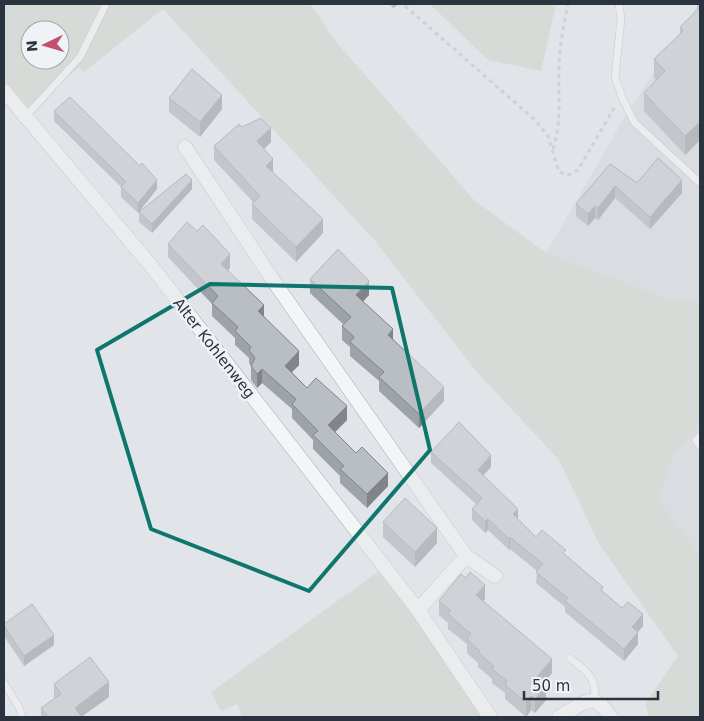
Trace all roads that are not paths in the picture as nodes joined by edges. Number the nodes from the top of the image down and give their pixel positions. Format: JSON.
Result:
{"nodes":[{"id":1,"x":106,"y":4,"type":"edge"},
{"id":2,"x":619,"y":4,"type":"edge"},
{"id":3,"x":4,"y":91,"type":"edge"},
{"id":4,"x":26,"y":116,"type":"junction"},
{"id":5,"x":185,"y":147,"type":"dead end"},
{"id":6,"x":700,"y":183,"type":"edge"},
{"id":7,"x":700,"y":436,"type":"edge"},
{"id":8,"x":700,"y":446,"type":"edge"},
{"id":9,"x":466,"y":556,"type":"junction"},
{"id":10,"x":495,"y":576,"type":"dead end"},
{"id":11,"x":418,"y":610,"type":"junction"},
{"id":12,"x":570,"y":658,"type":"dead end"},
{"id":13,"x":4,"y":683,"type":"edge"},
{"id":14,"x":594,"y":700,"type":"junction"},
{"id":15,"x":22,"y":717,"type":"edge"},
{"id":16,"x":490,"y":717,"type":"edge"},
{"id":17,"x":559,"y":717,"type":"edge"},
{"id":18,"x":611,"y":717,"type":"edge"}],
"edges":[{"from":1,"to":4,"type":"lane"},
{"from":2,"to":6,"type":"lane"},
{"from":3,"to":4,"type":"street","name":"Alter Kohlenweg"},
{"from":4,"to":11,"type":"street","name":"Alter Kohlenweg"},
{"from":5,"to":9,"type":"street"},
{"from":7,"to":8,"type":"lane"},
{"from":9,"to":10,"type":"street"},
{"from":9,"to":11,"type":"street"},
{"from":11,"to":16,"type":"street","name":"Alter Kohlenweg"},
{"from":12,"to":14,"type":"lane"},
{"from":13,"to":15,"type":"lane"},
{"from":14,"to":17,"type":"street"},
{"from":14,"to":18,"type":"street"}]}
